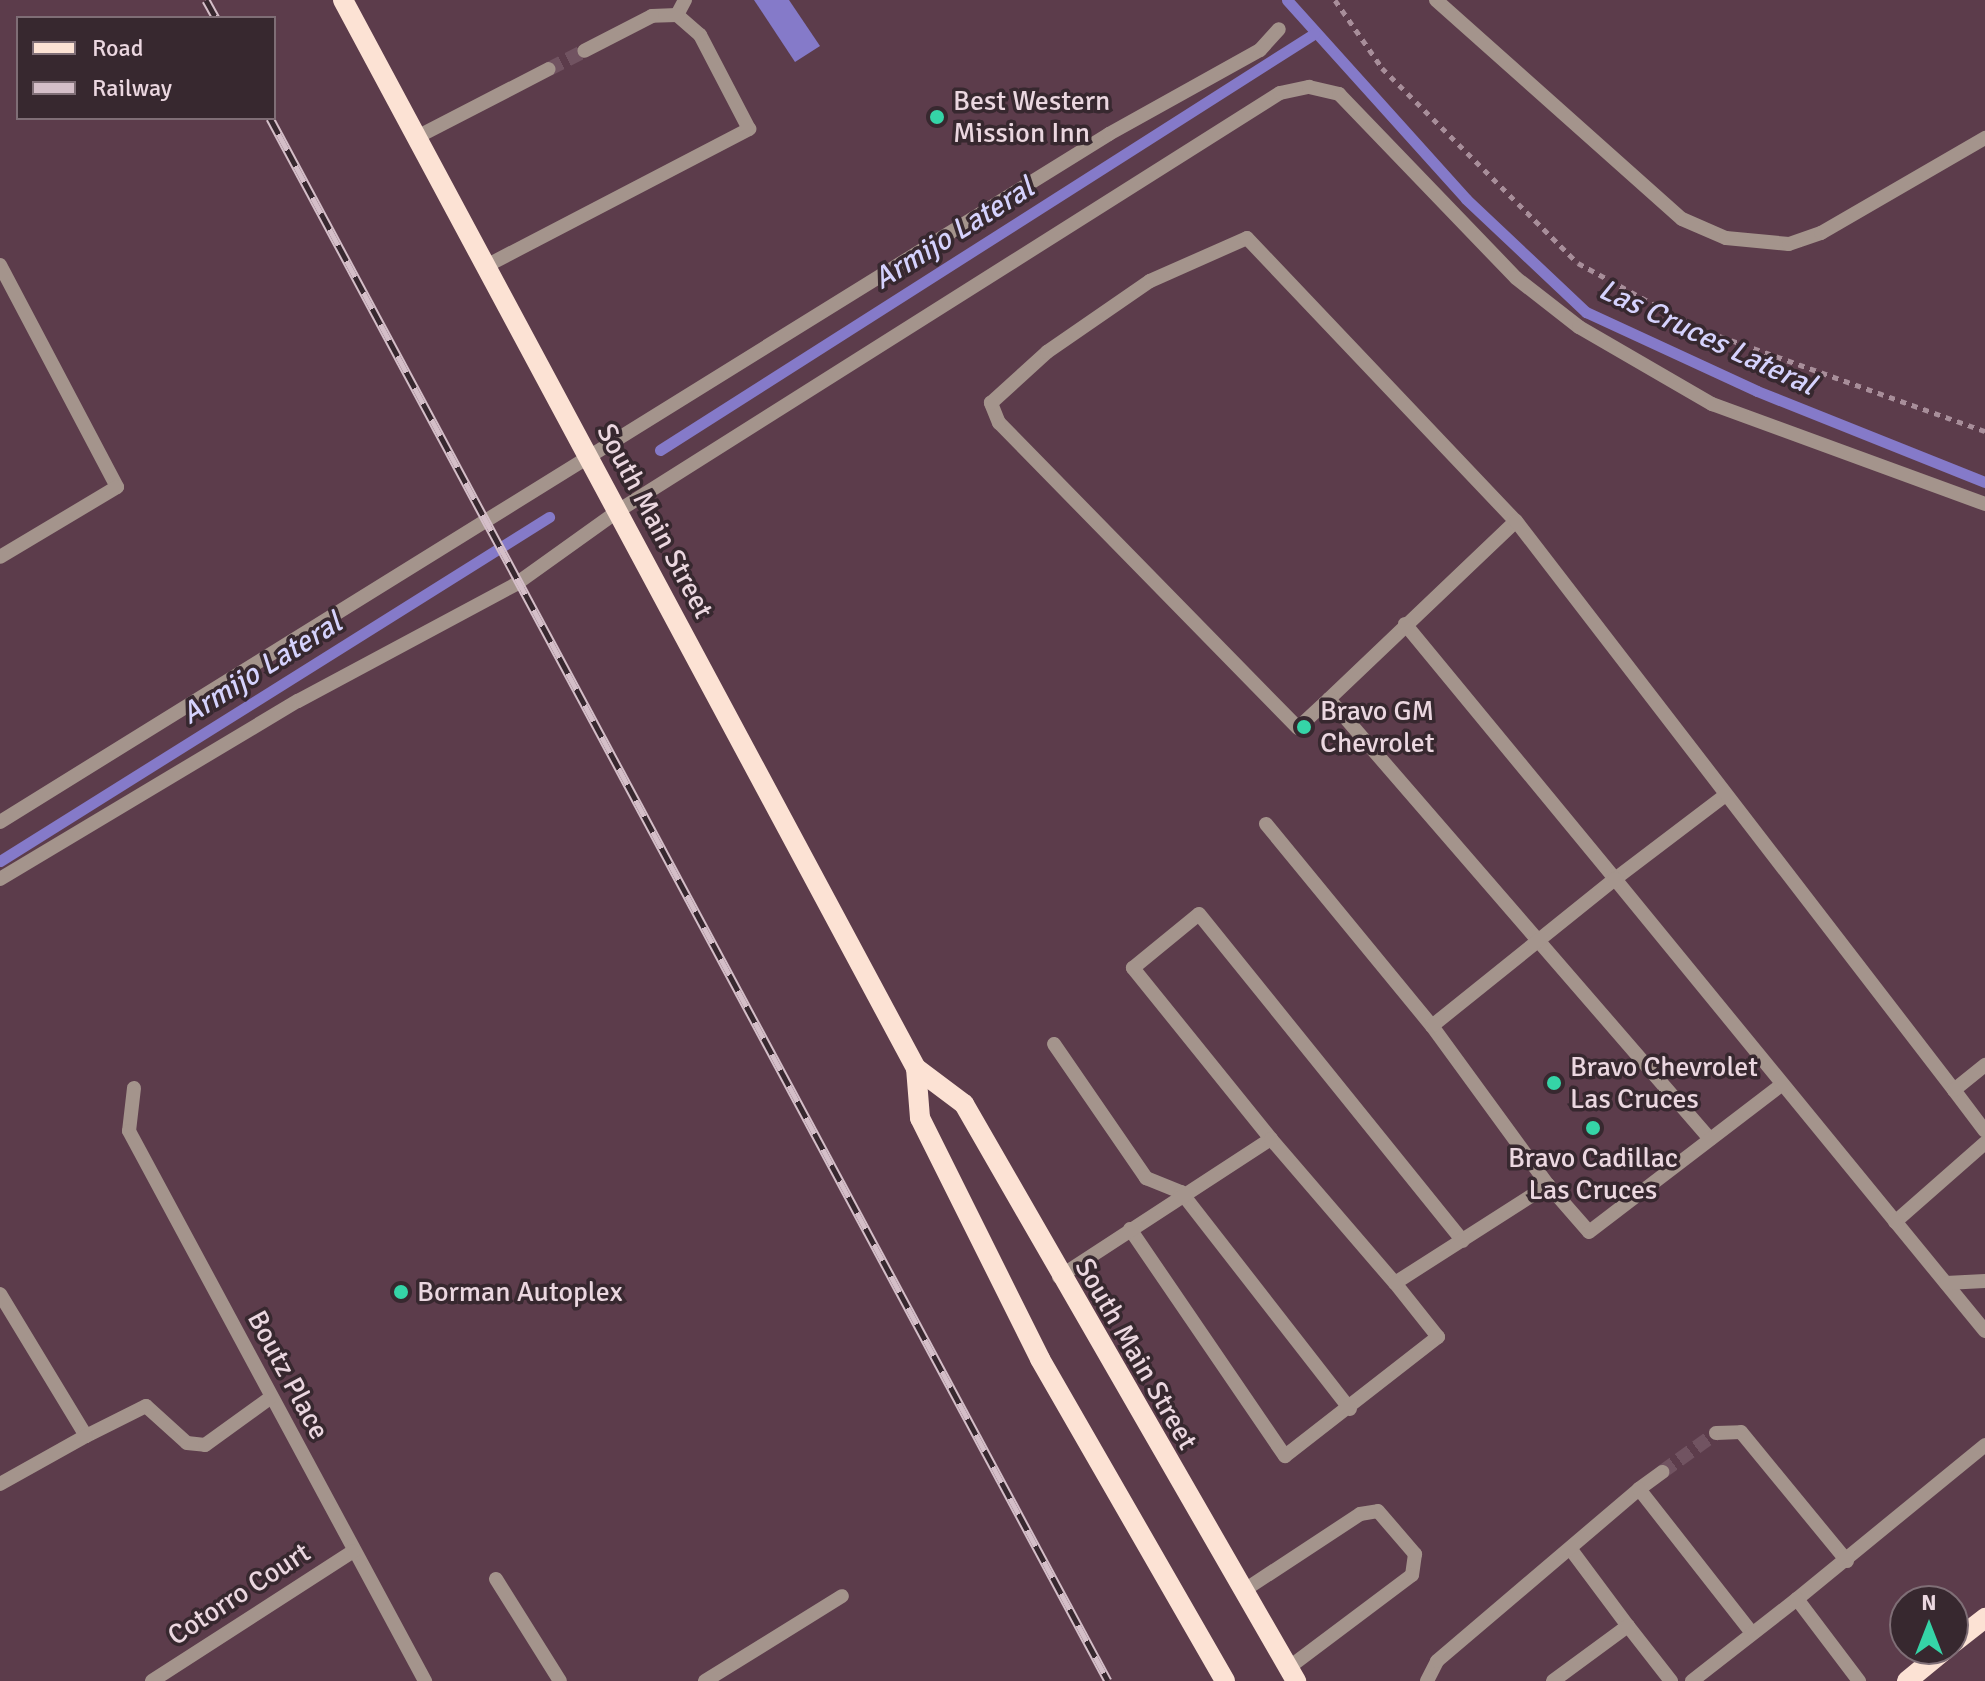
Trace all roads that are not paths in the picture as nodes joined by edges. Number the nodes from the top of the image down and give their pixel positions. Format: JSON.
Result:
{"nodes":[{"id":1,"x":343,"y":0,"type":"edge"},
{"id":2,"x":685,"y":0,"type":"edge"},
{"id":3,"x":1436,"y":0,"type":"edge"},
{"id":4,"x":677,"y":15,"type":"junction"},
{"id":5,"x":1279,"y":29,"type":"dead end"},
{"id":6,"x":584,"y":51,"type":"tunnel mouth"},
{"id":7,"x":549,"y":69,"type":"tunnel mouth"},
{"id":8,"x":417,"y":137,"type":"junction"},
{"id":9,"x":1985,"y":138,"type":"edge"},
{"id":10,"x":0,"y":265,"type":"edge"},
{"id":11,"x":486,"y":266,"type":"junction"},
{"id":12,"x":591,"y":461,"type":"junction"},
{"id":13,"x":1985,"y":504,"type":"edge"},
{"id":14,"x":618,"y":511,"type":"junction"},
{"id":15,"x":1516,"y":521,"type":"junction"},
{"id":16,"x":0,"y":557,"type":"edge"},
{"id":17,"x":1405,"y":624,"type":"junction"},
{"id":18,"x":1329,"y":699,"type":"junction"},
{"id":19,"x":1723,"y":797,"type":"junction"},
{"id":20,"x":0,"y":822,"type":"edge"},
{"id":21,"x":1266,"y":824,"type":"dead end"},
{"id":22,"x":0,"y":879,"type":"edge"},
{"id":23,"x":1615,"y":879,"type":"junction"},
{"id":24,"x":1541,"y":942,"type":"junction"},
{"id":25,"x":1432,"y":1026,"type":"junction"},
{"id":26,"x":1054,"y":1044,"type":"dead end"},
{"id":27,"x":1985,"y":1065,"type":"edge"},
{"id":28,"x":916,"y":1068,"type":"junction"},
{"id":29,"x":1781,"y":1085,"type":"junction"},
{"id":30,"x":134,"y":1088,"type":"dead end"},
{"id":31,"x":1954,"y":1090,"type":"junction"},
{"id":32,"x":1985,"y":1131,"type":"edge"},
{"id":33,"x":1271,"y":1139,"type":"junction"},
{"id":34,"x":1710,"y":1139,"type":"junction"},
{"id":35,"x":1985,"y":1143,"type":"edge"},
{"id":36,"x":1548,"y":1185,"type":"junction"},
{"id":37,"x":1181,"y":1192,"type":"junction"},
{"id":38,"x":1895,"y":1222,"type":"junction"},
{"id":39,"x":1130,"y":1229,"type":"junction"},
{"id":40,"x":1463,"y":1241,"type":"junction"},
{"id":41,"x":1059,"y":1277,"type":"junction"},
{"id":42,"x":1985,"y":1281,"type":"edge"},
{"id":43,"x":1395,"y":1283,"type":"junction"},
{"id":44,"x":1946,"y":1283,"type":"junction"},
{"id":45,"x":0,"y":1294,"type":"edge"},
{"id":46,"x":1985,"y":1331,"type":"edge"},
{"id":47,"x":270,"y":1398,"type":"junction"},
{"id":48,"x":1350,"y":1409,"type":"junction"},
{"id":49,"x":1716,"y":1433,"type":"dead end"},
{"id":50,"x":86,"y":1436,"type":"junction"},
{"id":51,"x":1985,"y":1445,"type":"edge"},
{"id":52,"x":1662,"y":1472,"type":"tunnel mouth"},
{"id":53,"x":0,"y":1484,"type":"edge"},
{"id":54,"x":1639,"y":1489,"type":"junction"},
{"id":55,"x":354,"y":1551,"type":"junction"},
{"id":56,"x":1572,"y":1551,"type":"junction"},
{"id":57,"x":1847,"y":1561,"type":"junction"},
{"id":58,"x":496,"y":1579,"type":"dead end"},
{"id":59,"x":1243,"y":1591,"type":"junction"},
{"id":60,"x":842,"y":1596,"type":"dead end"},
{"id":61,"x":1797,"y":1599,"type":"junction"},
{"id":62,"x":1985,"y":1618,"type":"edge"},
{"id":63,"x":1628,"y":1626,"type":"junction"},
{"id":64,"x":1969,"y":1630,"type":"edge"},
{"id":65,"x":1752,"y":1633,"type":"junction"},
{"id":66,"x":1926,"y":1665,"type":"edge"},
{"id":67,"x":1292,"y":1674,"type":"edge"},
{"id":68,"x":152,"y":1681,"type":"edge"},
{"id":69,"x":425,"y":1681,"type":"edge"},
{"id":70,"x":560,"y":1681,"type":"edge"},
{"id":71,"x":705,"y":1681,"type":"edge"},
{"id":72,"x":1225,"y":1681,"type":"edge"},
{"id":73,"x":1427,"y":1681,"type":"edge"},
{"id":74,"x":1553,"y":1681,"type":"edge"},
{"id":75,"x":1671,"y":1681,"type":"edge"},
{"id":76,"x":1692,"y":1681,"type":"edge"},
{"id":77,"x":1859,"y":1681,"type":"edge"},
{"id":78,"x":1907,"y":1681,"type":"edge"}],
"edges":[{"from":1,"to":8,"type":"main road","name":"South Main Street"},
{"from":2,"to":4,"type":"street"},
{"from":3,"to":9,"type":"street"},
{"from":4,"to":6,"type":"street"},
{"from":4,"to":11,"type":"street"},
{"from":5,"to":12,"type":"street"},
{"from":7,"to":8,"type":"street"},
{"from":8,"to":11,"type":"main road","name":"South Main Street"},
{"from":10,"to":16,"type":"street"},
{"from":11,"to":12,"type":"main road","name":"South Main Street"},
{"from":12,"to":14,"type":"main road","name":"South Main Street"},
{"from":12,"to":20,"type":"street"},
{"from":13,"to":14,"type":"street"},
{"from":14,"to":22,"type":"street"},
{"from":14,"to":28,"type":"main road","name":"South Main Street"},
{"from":15,"to":17,"type":"street"},
{"from":15,"to":18,"type":"street"},
{"from":15,"to":19,"type":"street"},
{"from":17,"to":18,"type":"street"},
{"from":17,"to":23,"type":"street"},
{"from":18,"to":24,"type":"street"},
{"from":19,"to":23,"type":"street"},
{"from":19,"to":31,"type":"street"},
{"from":21,"to":25,"type":"street"},
{"from":23,"to":24,"type":"street"},
{"from":23,"to":29,"type":"street"},
{"from":24,"to":25,"type":"street"},
{"from":24,"to":34,"type":"street"},
{"from":25,"to":36,"type":"street"},
{"from":26,"to":37,"type":"street"},
{"from":27,"to":31,"type":"street"},
{"from":28,"to":41,"type":"main road","name":"South Main Street"},
{"from":28,"to":72,"type":"main road","name":"South Main Street"},
{"from":29,"to":34,"type":"street"},
{"from":29,"to":38,"type":"street"},
{"from":30,"to":47,"type":"street","name":"Boutz Place"},
{"from":31,"to":32,"type":"street"},
{"from":33,"to":37,"type":"street"},
{"from":33,"to":40,"type":"street"},
{"from":33,"to":43,"type":"street"},
{"from":34,"to":36,"type":"street"},
{"from":35,"to":38,"type":"street"},
{"from":36,"to":40,"type":"street"},
{"from":37,"to":39,"type":"street"},
{"from":37,"to":48,"type":"street"},
{"from":38,"to":44,"type":"street"},
{"from":39,"to":41,"type":"street"},
{"from":39,"to":48,"type":"street"},
{"from":40,"to":43,"type":"street"},
{"from":41,"to":59,"type":"main road","name":"South Main Street"},
{"from":42,"to":44,"type":"street"},
{"from":43,"to":48,"type":"street"},
{"from":44,"to":46,"type":"street"},
{"from":45,"to":50,"type":"street"},
{"from":47,"to":50,"type":"street"},
{"from":47,"to":55,"type":"street","name":"Boutz Place"},
{"from":49,"to":57,"type":"street"},
{"from":50,"to":53,"type":"street"},
{"from":51,"to":57,"type":"street"},
{"from":52,"to":54,"type":"street"},
{"from":54,"to":56,"type":"street"},
{"from":54,"to":65,"type":"street"},
{"from":55,"to":68,"type":"street","name":"Cotorro Court"},
{"from":55,"to":69,"type":"street","name":"Boutz Place"},
{"from":56,"to":63,"type":"street"},
{"from":56,"to":73,"type":"street"},
{"from":57,"to":61,"type":"street"},
{"from":58,"to":70,"type":"street"},
{"from":59,"to":67,"type":"main road","name":"South Main Street"},
{"from":59,"to":67,"type":"street"},
{"from":60,"to":71,"type":"street"},
{"from":61,"to":65,"type":"street"},
{"from":61,"to":77,"type":"street"},
{"from":62,"to":64,"type":"main road"},
{"from":63,"to":74,"type":"street"},
{"from":63,"to":75,"type":"street"},
{"from":65,"to":76,"type":"street"},
{"from":66,"to":78,"type":"main road"}]}
